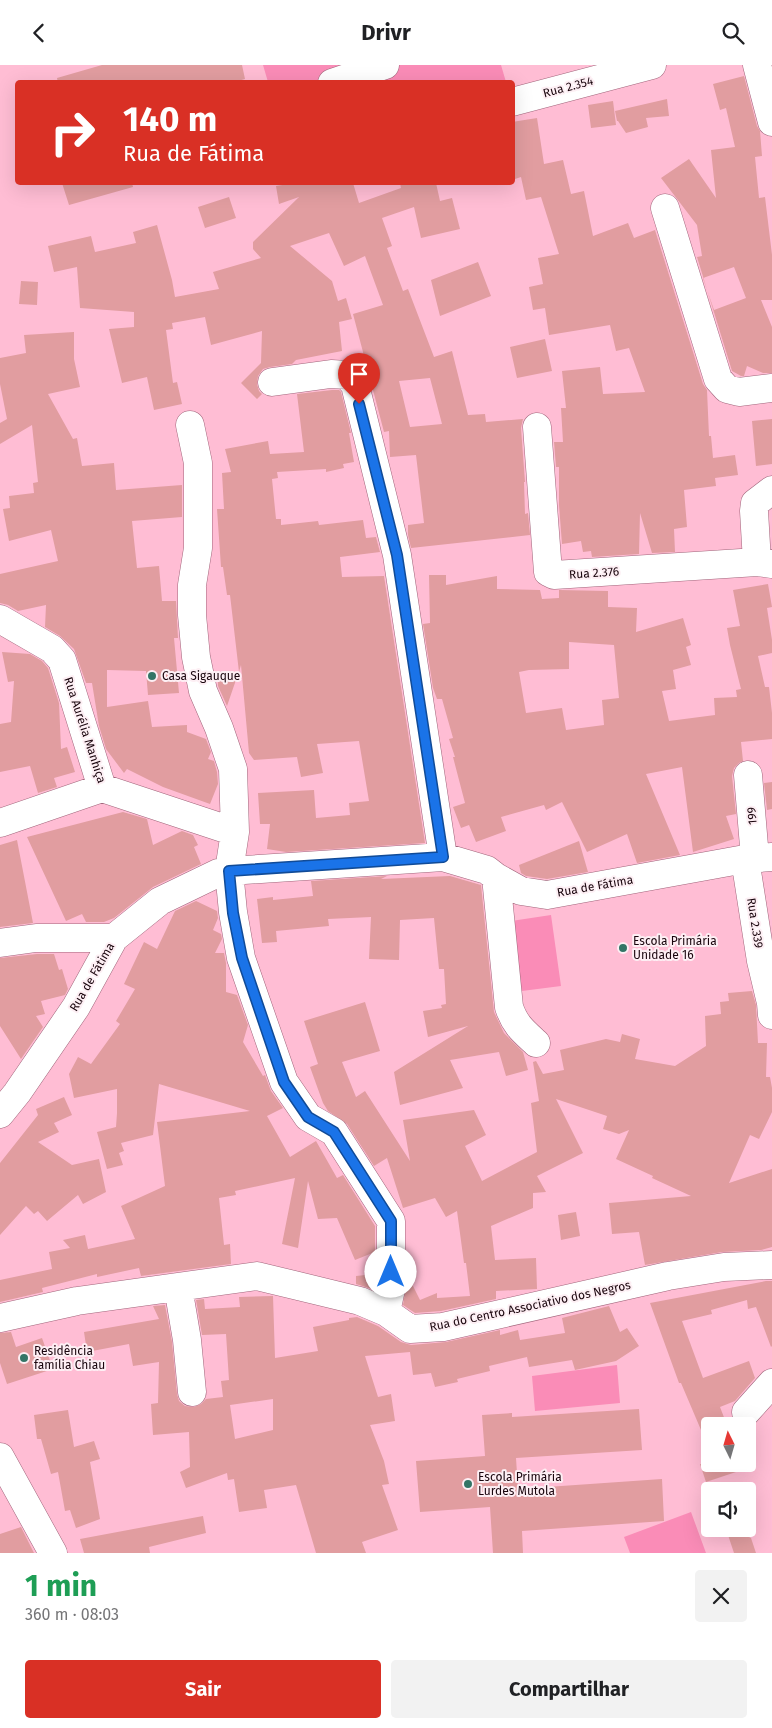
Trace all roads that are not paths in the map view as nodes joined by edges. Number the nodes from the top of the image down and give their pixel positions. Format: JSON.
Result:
{"nodes":[{"id":1,"x":386,"y":65,"type":"edge"},
{"id":2,"x":652,"y":65,"type":"edge"},
{"id":3,"x":758,"y":65,"type":"edge"},
{"id":4,"x":341,"y":80,"type":"edge"},
{"id":5,"x":515,"y":101,"type":"edge"},
{"id":6,"x":772,"y":122,"type":"edge"},
{"id":7,"x":665,"y":208,"type":"dead end"},
{"id":8,"x":272,"y":382,"type":"dead end"},
{"id":9,"x":772,"y":388,"type":"edge"},
{"id":10,"x":190,"y":425,"type":"dead end"},
{"id":11,"x":537,"y":427,"type":"dead end"},
{"id":12,"x":772,"y":490,"type":"edge"},
{"id":13,"x":764,"y":563,"type":"edge"},
{"id":14,"x":0,"y":619,"type":"edge"},
{"id":15,"x":748,"y":775,"type":"dead end"},
{"id":16,"x":102,"y":788,"type":"junction"},
{"id":17,"x":0,"y":823,"type":"edge"},
{"id":18,"x":235,"y":832,"type":"junction"},
{"id":19,"x":443,"y":857,"type":"junction"},
{"id":20,"x":758,"y":858,"type":"edge"},
{"id":21,"x":229,"y":871,"type":"junction"},
{"id":22,"x":496,"y":877,"type":"junction"},
{"id":23,"x":114,"y":938,"type":"junction"},
{"id":24,"x":0,"y":943,"type":"edge"},
{"id":25,"x":772,"y":1015,"type":"edge"},
{"id":26,"x":536,"y":1043,"type":"dead end"},
{"id":27,"x":0,"y":1114,"type":"edge"},
{"id":28,"x":772,"y":1265,"type":"edge"},
{"id":29,"x":178,"y":1287,"type":"junction"},
{"id":30,"x":386,"y":1312,"type":"junction"},
{"id":31,"x":0,"y":1318,"type":"edge"},
{"id":32,"x":772,"y":1383,"type":"edge"},
{"id":33,"x":192,"y":1392,"type":"dead end"},
{"id":34,"x":746,"y":1412,"type":"dead end"},
{"id":35,"x":0,"y":1457,"type":"edge"},
{"id":36,"x":53,"y":1553,"type":"edge"}],
"edges":[{"from":1,"to":4,"type":"street"},
{"from":2,"to":5,"type":"street","name":"Rua 2.354"},
{"from":3,"to":6,"type":"street"},
{"from":7,"to":9,"type":"street"},
{"from":8,"to":19,"type":"street"},
{"from":10,"to":18,"type":"street"},
{"from":11,"to":13,"type":"street","name":"Rua 2.376"},
{"from":12,"to":13,"type":"street"},
{"from":14,"to":16,"type":"street","name":"Rua Aurélia Manhiça"},
{"from":15,"to":20,"type":"street","name":"199","number":"199"},
{"from":16,"to":17,"type":"street"},
{"from":16,"to":18,"type":"street","name":"Rua Aurélia Manhiça"},
{"from":18,"to":21,"type":"street"},
{"from":19,"to":21,"type":"street","name":"Rua de Fátima"},
{"from":19,"to":22,"type":"street","name":"Rua de Fátima"},
{"from":20,"to":22,"type":"street","name":"Rua de Fátima"},
{"from":20,"to":25,"type":"street","name":"Rua 2.339"},
{"from":21,"to":23,"type":"street","name":"Rua de Fátima"},
{"from":21,"to":30,"type":"street"},
{"from":22,"to":26,"type":"street"},
{"from":23,"to":24,"type":"street"},
{"from":23,"to":27,"type":"street","name":"Rua de Fátima"},
{"from":28,"to":30,"type":"street","name":"Rua do Centro Associativo dos Negros"},
{"from":29,"to":30,"type":"street","name":"Rua do Centro Associativo dos Negros"},
{"from":29,"to":31,"type":"street","name":"Rua do Centro Associativo dos Negros"},
{"from":29,"to":33,"type":"street"},
{"from":32,"to":34,"type":"street"},
{"from":35,"to":36,"type":"street"}]}
